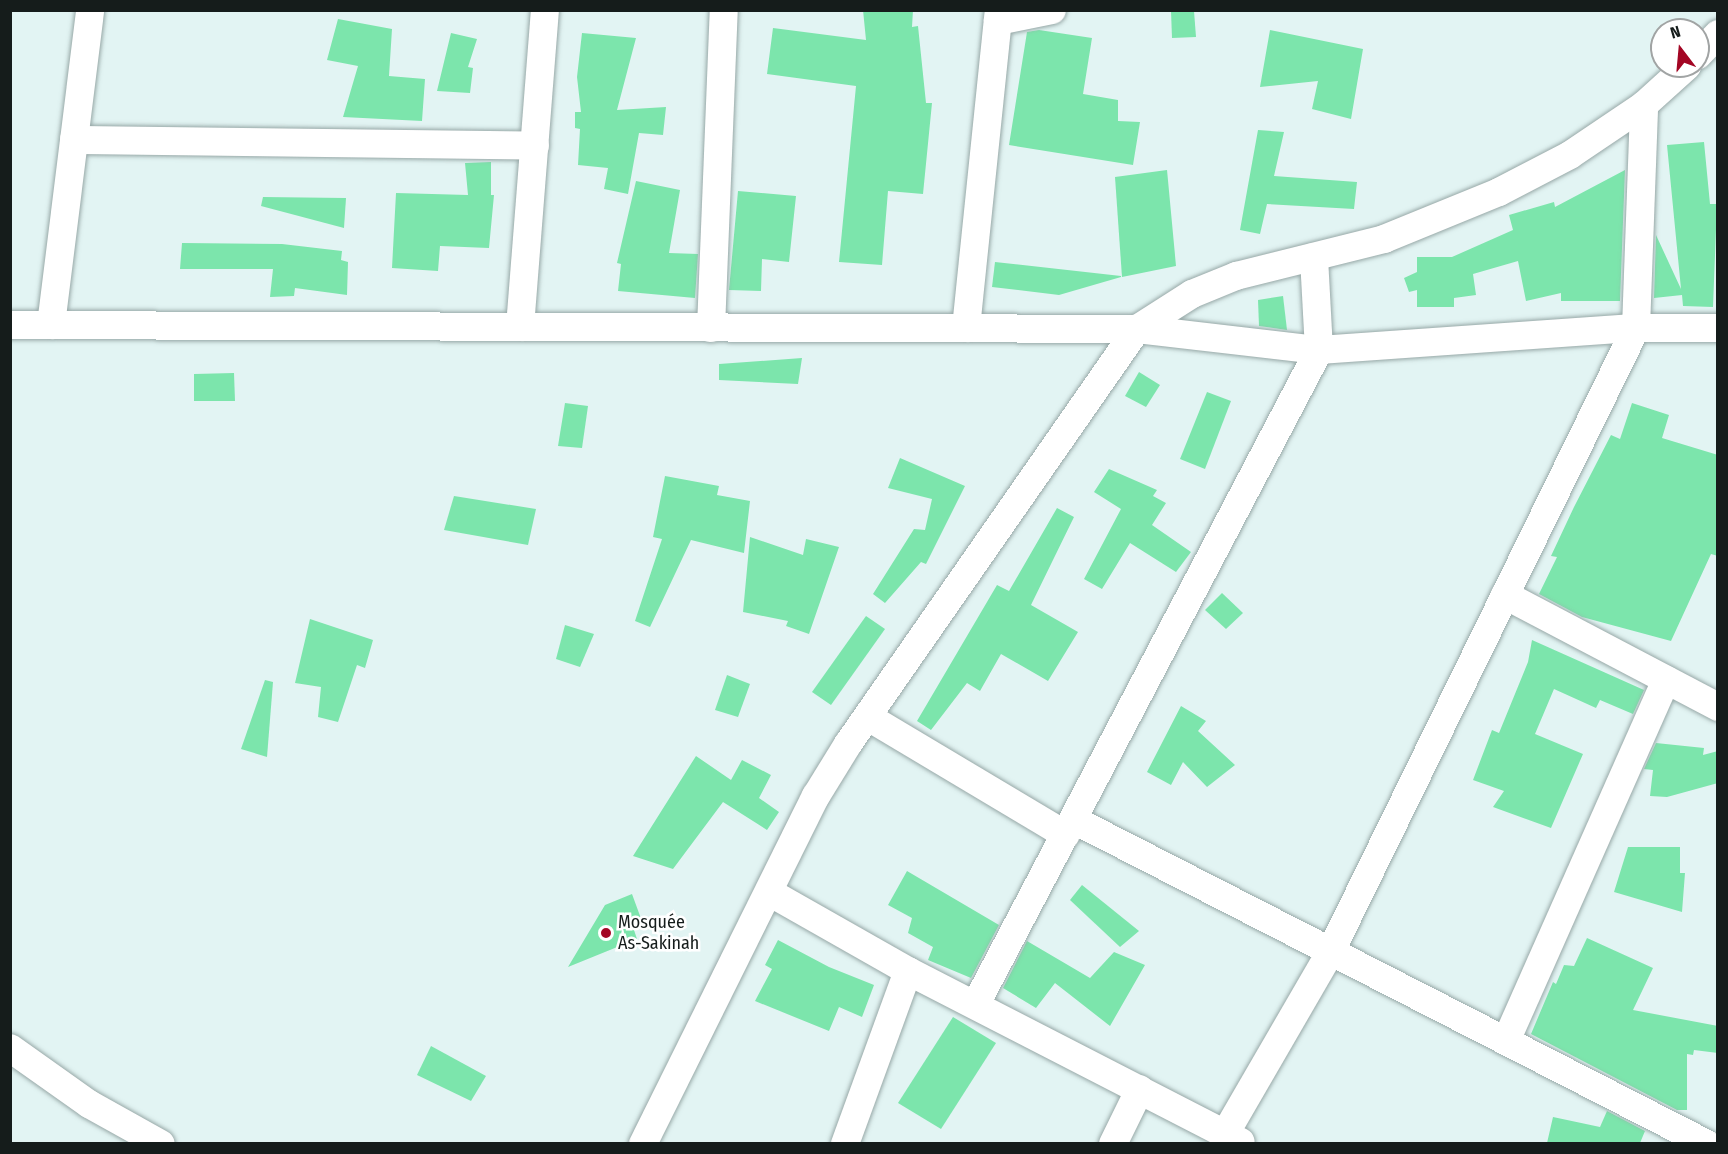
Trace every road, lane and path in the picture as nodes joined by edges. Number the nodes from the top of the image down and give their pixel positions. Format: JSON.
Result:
{"nodes":[{"id":1,"x":90,"y":10,"type":"edge"},
{"id":2,"x":545,"y":10,"type":"edge"},
{"id":3,"x":723,"y":10,"type":"edge"},
{"id":4,"x":1052,"y":10,"type":"edge"},
{"id":5,"x":998,"y":16,"type":"edge"},
{"id":6,"x":1674,"y":78,"type":"edge"},
{"id":7,"x":1644,"y":105,"type":"junction"},
{"id":8,"x":74,"y":140,"type":"junction"},
{"id":9,"x":535,"y":146,"type":"junction"},
{"id":10,"x":1314,"y":257,"type":"junction"},
{"id":11,"x":10,"y":325,"type":"edge"},
{"id":12,"x":51,"y":325,"type":"junction"},
{"id":13,"x":520,"y":327,"type":"junction"},
{"id":14,"x":711,"y":328,"type":"junction"},
{"id":15,"x":966,"y":328,"type":"junction"},
{"id":16,"x":1636,"y":328,"type":"junction"},
{"id":17,"x":1718,"y":328,"type":"edge"},
{"id":18,"x":1137,"y":329,"type":"junction"},
{"id":19,"x":1319,"y":350,"type":"junction"},
{"id":20,"x":1505,"y":595,"type":"junction"},
{"id":21,"x":1666,"y":680,"type":"junction"},
{"id":22,"x":1718,"y":707,"type":"edge"},
{"id":23,"x":868,"y":717,"type":"junction"},
{"id":24,"x":1070,"y":827,"type":"junction"},
{"id":25,"x":769,"y":892,"type":"junction"},
{"id":26,"x":1331,"y":951,"type":"junction"},
{"id":27,"x":908,"y":971,"type":"junction"},
{"id":28,"x":976,"y":1004,"type":"junction"},
{"id":29,"x":1506,"y":1041,"type":"junction"},
{"id":30,"x":10,"y":1048,"type":"edge"},
{"id":31,"x":1140,"y":1089,"type":"junction"},
{"id":32,"x":1234,"y":1139,"type":"edge"},
{"id":33,"x":160,"y":1143,"type":"edge"},
{"id":34,"x":644,"y":1143,"type":"edge"},
{"id":35,"x":845,"y":1143,"type":"edge"},
{"id":36,"x":1113,"y":1143,"type":"edge"},
{"id":37,"x":1707,"y":1143,"type":"edge"}],
"edges":[{"from":1,"to":8,"type":"street"},
{"from":2,"to":9,"type":"street"},
{"from":3,"to":14,"type":"street"},
{"from":4,"to":5,"type":"street"},
{"from":5,"to":15,"type":"street"},
{"from":6,"to":7,"type":"street"},
{"from":7,"to":10,"type":"street"},
{"from":7,"to":16,"type":"street"},
{"from":8,"to":9,"type":"street"},
{"from":8,"to":12,"type":"street"},
{"from":9,"to":13,"type":"street"},
{"from":10,"to":18,"type":"street"},
{"from":10,"to":19,"type":"street"},
{"from":11,"to":12,"type":"street"},
{"from":12,"to":13,"type":"street"},
{"from":13,"to":14,"type":"street"},
{"from":14,"to":15,"type":"street"},
{"from":15,"to":18,"type":"street"},
{"from":16,"to":17,"type":"street"},
{"from":16,"to":19,"type":"street"},
{"from":16,"to":20,"type":"street"},
{"from":18,"to":19,"type":"street"},
{"from":18,"to":23,"type":"street"},
{"from":19,"to":24,"type":"street"},
{"from":20,"to":21,"type":"street"},
{"from":20,"to":26,"type":"street"},
{"from":21,"to":22,"type":"street"},
{"from":21,"to":29,"type":"street"},
{"from":23,"to":24,"type":"street"},
{"from":23,"to":25,"type":"street"},
{"from":24,"to":26,"type":"street"},
{"from":24,"to":28,"type":"street"},
{"from":25,"to":27,"type":"street"},
{"from":25,"to":34,"type":"street"},
{"from":26,"to":29,"type":"street"},
{"from":26,"to":32,"type":"street"},
{"from":27,"to":28,"type":"street"},
{"from":27,"to":35,"type":"street"},
{"from":28,"to":31,"type":"street"},
{"from":29,"to":37,"type":"street"},
{"from":30,"to":33,"type":"street"},
{"from":31,"to":32,"type":"street"},
{"from":31,"to":36,"type":"street"}]}
